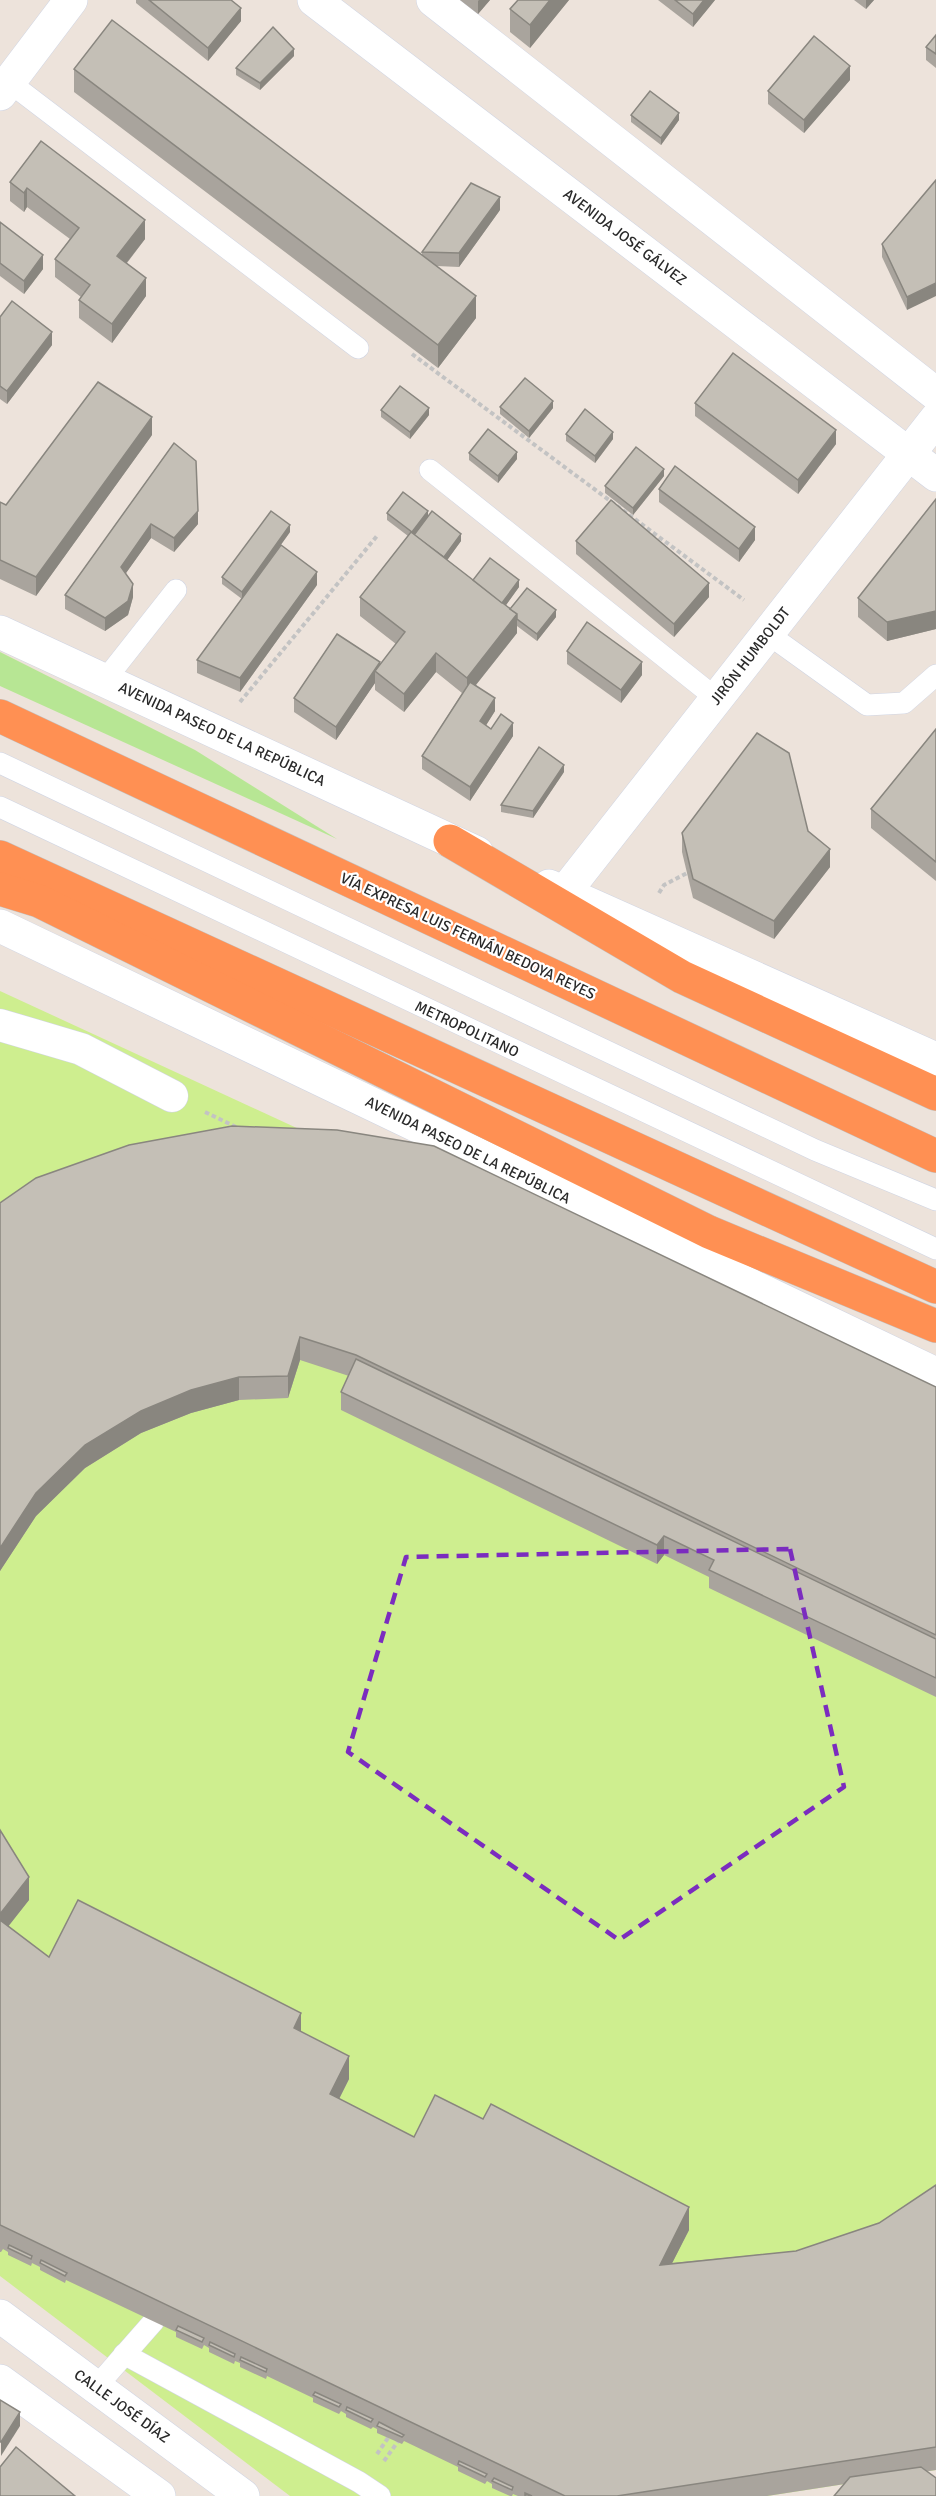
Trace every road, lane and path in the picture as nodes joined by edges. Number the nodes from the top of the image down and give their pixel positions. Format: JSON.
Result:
{"nodes":[{"id":1,"x":71,"y":0,"type":"edge"},
{"id":2,"x":314,"y":0,"type":"edge"},
{"id":3,"x":433,"y":0,"type":"edge"},
{"id":4,"x":5,"y":88,"type":"edge"},
{"id":5,"x":358,"y":348,"type":"dead end"},
{"id":6,"x":412,"y":354,"type":"edge"},
{"id":7,"x":936,"y":394,"type":"edge"},
{"id":8,"x":936,"y":419,"type":"edge"},
{"id":9,"x":909,"y":453,"type":"junction"},
{"id":10,"x":430,"y":470,"type":"dead end"},
{"id":11,"x":936,"y":474,"type":"edge"},
{"id":12,"x":378,"y":536,"type":"dead end"},
{"id":13,"x":176,"y":590,"type":"dead end"},
{"id":14,"x":772,"y":629,"type":"junction"},
{"id":15,"x":0,"y":632,"type":"edge"},
{"id":16,"x":936,"y":675,"type":"edge"},
{"id":17,"x":105,"y":680,"type":"junction"},
{"id":18,"x":717,"y":699,"type":"junction"},
{"id":19,"x":0,"y":716,"type":"edge"},
{"id":20,"x":216,"y":732,"type":"junction"},
{"id":21,"x":0,"y":763,"type":"edge"},
{"id":22,"x":0,"y":807,"type":"edge"},
{"id":23,"x":450,"y":841,"type":"junction"},
{"id":24,"x":0,"y":857,"type":"edge"},
{"id":25,"x":0,"y":889,"type":"edge"},
{"id":26,"x":564,"y":893,"type":"junction"},
{"id":27,"x":0,"y":926,"type":"edge"},
{"id":28,"x":0,"y":1025,"type":"edge"},
{"id":29,"x":936,"y":1059,"type":"edge"},
{"id":30,"x":936,"y":1094,"type":"edge"},
{"id":31,"x":172,"y":1096,"type":"joint"},
{"id":32,"x":245,"y":1131,"type":"edge"},
{"id":33,"x":936,"y":1156,"type":"edge"},
{"id":34,"x":936,"y":1200,"type":"edge"},
{"id":35,"x":936,"y":1249,"type":"edge"},
{"id":36,"x":936,"y":1287,"type":"edge"},
{"id":37,"x":936,"y":1326,"type":"edge"},
{"id":38,"x":936,"y":1374,"type":"edge"},
{"id":39,"x":0,"y":2316,"type":"edge"},
{"id":40,"x":154,"y":2321,"type":"edge"},
{"id":41,"x":124,"y":2354,"type":"junction"},
{"id":42,"x":0,"y":2381,"type":"edge"},
{"id":43,"x":96,"y":2387,"type":"junction"},
{"id":44,"x":159,"y":2496,"type":"edge"},
{"id":45,"x":243,"y":2496,"type":"edge"},
{"id":46,"x":380,"y":2496,"type":"edge"}],
"edges":[{"from":1,"to":4,"type":"street"},
{"from":2,"to":9,"type":"street","name":"AVENIDA JOSÉ GÁLVEZ"},
{"from":3,"to":7,"type":"street"},
{"from":4,"to":5,"type":"lane"},
{"from":6,"to":14,"type":"path"},
{"from":8,"to":9,"type":"street","name":"JIRÓN HUMBOLDT"},
{"from":9,"to":11,"type":"street","name":"AVENIDA JOSÉ GÁLVEZ"},
{"from":9,"to":14,"type":"street","name":"JIRÓN HUMBOLDT"},
{"from":10,"to":18,"type":"lane"},
{"from":12,"to":20,"type":"path"},
{"from":13,"to":17,"type":"lane"},
{"from":14,"to":16,"type":"lane"},
{"from":14,"to":18,"type":"street","name":"JIRÓN HUMBOLDT"},
{"from":15,"to":17,"type":"street","name":"AVENIDA PASEO DE LA REPÚBLICA"},
{"from":17,"to":20,"type":"street","name":"AVENIDA PASEO DE LA REPÚBLICA"},
{"from":18,"to":26,"type":"street","name":"JIRÓN HUMBOLDT"},
{"from":19,"to":33,"type":"highway","name":"VÍA EXPRESA LUIS FERNÁN BEDOYA REYES"},
{"from":20,"to":23,"type":"street","name":"AVENIDA PASEO DE LA REPÚBLICA"},
{"from":21,"to":34,"type":"lane"},
{"from":22,"to":35,"type":"lane","name":"METROPOLITANO"},
{"from":23,"to":26,"type":"street","name":"AVENIDA PASEO DE LA REPÚBLICA"},
{"from":23,"to":30,"type":"highway"},
{"from":24,"to":36,"type":"highway"},
{"from":25,"to":37,"type":"highway"},
{"from":26,"to":29,"type":"street","name":"AVENIDA PASEO DE LA REPÚBLICA"},
{"from":27,"to":38,"type":"street","name":"AVENIDA PASEO DE LA REPÚBLICA"},
{"from":28,"to":31,"type":"street"},
{"from":31,"to":32,"type":"path"},
{"from":39,"to":43,"type":"street","name":"CALLE JOSÉ DÍAZ"},
{"from":40,"to":41,"type":"lane"},
{"from":41,"to":43,"type":"lane"},
{"from":41,"to":46,"type":"lane"},
{"from":42,"to":44,"type":"street"},
{"from":43,"to":45,"type":"street","name":"CALLE JOSÉ DÍAZ"}]}
